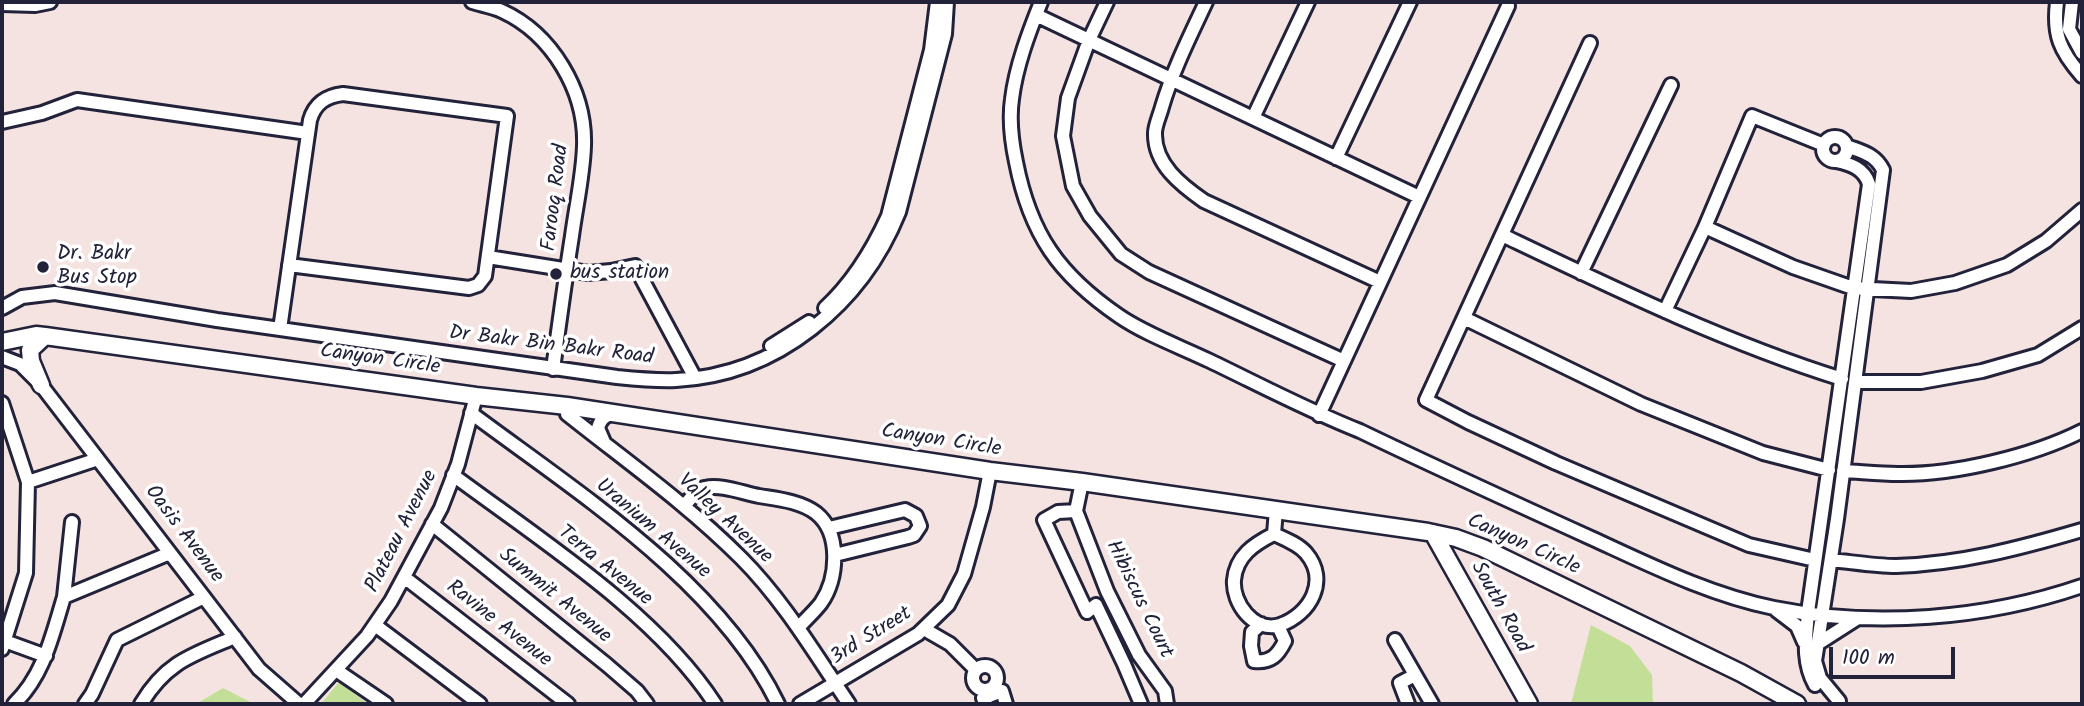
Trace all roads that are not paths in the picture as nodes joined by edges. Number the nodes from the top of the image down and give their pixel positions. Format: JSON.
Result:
{"nodes":[{"id":1,"x":50,"y":2,"type":"edge"},
{"id":2,"x":472,"y":2,"type":"edge"},
{"id":3,"x":937,"y":2,"type":"edge"},
{"id":4,"x":947,"y":2,"type":"edge"},
{"id":5,"x":1041,"y":2,"type":"edge"},
{"id":6,"x":1107,"y":2,"type":"edge"},
{"id":7,"x":1206,"y":2,"type":"edge"},
{"id":8,"x":1308,"y":2,"type":"edge"},
{"id":9,"x":1410,"y":2,"type":"edge"},
{"id":10,"x":2056,"y":2,"type":"edge"},
{"id":11,"x":2072,"y":2,"type":"edge"},
{"id":12,"x":2,"y":4,"type":"edge"},
{"id":13,"x":1508,"y":6,"type":"dead end"},
{"id":14,"x":1036,"y":15,"type":"junction"},
{"id":15,"x":1089,"y":40,"type":"junction"},
{"id":16,"x":1590,"y":43,"type":"dead end"},
{"id":17,"x":2082,"y":52,"type":"edge"},
{"id":18,"x":2082,"y":76,"type":"edge"},
{"id":19,"x":1171,"y":79,"type":"junction"},
{"id":20,"x":1671,"y":85,"type":"dead end"},
{"id":21,"x":1253,"y":118,"type":"junction"},
{"id":22,"x":2,"y":122,"type":"edge"},
{"id":23,"x":308,"y":133,"type":"junction"},
{"id":24,"x":1824,"y":145,"type":"junction"},
{"id":25,"x":1847,"y":146,"type":"junction"},
{"id":26,"x":1336,"y":158,"type":"junction"},
{"id":27,"x":1836,"y":161,"type":"junction"},
{"id":28,"x":1419,"y":197,"type":"junction"},
{"id":29,"x":2082,"y":210,"type":"edge"},
{"id":30,"x":1705,"y":227,"type":"junction"},
{"id":31,"x":1502,"y":235,"type":"junction"},
{"id":32,"x":488,"y":257,"type":"junction"},
{"id":33,"x":289,"y":265,"type":"junction"},
{"id":34,"x":567,"y":270,"type":"junction"},
{"id":35,"x":1581,"y":273,"type":"junction"},
{"id":36,"x":1380,"y":282,"type":"junction"},
{"id":37,"x":1860,"y":288,"type":"junction"},
{"id":38,"x":2,"y":308,"type":"edge"},
{"id":39,"x":1665,"y":311,"type":"junction"},
{"id":40,"x":1464,"y":318,"type":"junction"},
{"id":41,"x":2082,"y":328,"type":"edge"},
{"id":42,"x":280,"y":329,"type":"junction"},
{"id":43,"x":45,"y":336,"type":"junction"},
{"id":44,"x":21,"y":339,"type":"junction"},
{"id":45,"x":2,"y":342,"type":"edge"},
{"id":46,"x":2,"y":357,"type":"edge"},
{"id":47,"x":31,"y":361,"type":"junction"},
{"id":48,"x":1344,"y":361,"type":"junction"},
{"id":49,"x":553,"y":369,"type":"junction"},
{"id":50,"x":693,"y":374,"type":"junction"},
{"id":51,"x":1848,"y":380,"type":"junction"},
{"id":52,"x":41,"y":385,"type":"junction"},
{"id":53,"x":476,"y":396,"type":"junction"},
{"id":54,"x":2,"y":403,"type":"edge"},
{"id":55,"x":567,"y":406,"type":"junction"},
{"id":56,"x":471,"y":413,"type":"junction"},
{"id":57,"x":616,"y":413,"type":"junction"},
{"id":58,"x":1319,"y":415,"type":"junction"},
{"id":59,"x":2082,"y":430,"type":"edge"},
{"id":60,"x":609,"y":447,"type":"junction"},
{"id":61,"x":98,"y":459,"type":"junction"},
{"id":62,"x":1829,"y":470,"type":"junction"},
{"id":63,"x":990,"y":471,"type":"junction"},
{"id":64,"x":1843,"y":471,"type":"junction"},
{"id":65,"x":453,"y":475,"type":"junction"},
{"id":66,"x":28,"y":482,"type":"junction"},
{"id":67,"x":1082,"y":482,"type":"junction"},
{"id":68,"x":685,"y":505,"type":"junction"},
{"id":69,"x":1276,"y":510,"type":"junction"},
{"id":70,"x":1076,"y":511,"type":"junction"},
{"id":71,"x":72,"y":523,"type":"dead end"},
{"id":72,"x":432,"y":524,"type":"junction"},
{"id":73,"x":829,"y":528,"type":"junction"},
{"id":74,"x":2082,"y":530,"type":"edge"},
{"id":75,"x":1433,"y":533,"type":"junction"},
{"id":76,"x":1274,"y":534,"type":"junction"},
{"id":77,"x":170,"y":553,"type":"junction"},
{"id":78,"x":835,"y":555,"type":"junction"},
{"id":79,"x":1815,"y":560,"type":"junction"},
{"id":80,"x":1831,"y":560,"type":"junction"},
{"id":81,"x":404,"y":577,"type":"junction"},
{"id":82,"x":2082,"y":586,"type":"edge"},
{"id":83,"x":64,"y":597,"type":"junction"},
{"id":84,"x":204,"y":597,"type":"junction"},
{"id":85,"x":1773,"y":607,"type":"junction"},
{"id":86,"x":1808,"y":612,"type":"junction"},
{"id":87,"x":1823,"y":615,"type":"junction"},
{"id":88,"x":1858,"y":618,"type":"junction"},
{"id":89,"x":375,"y":625,"type":"junction"},
{"id":90,"x":1278,"y":626,"type":"junction"},
{"id":91,"x":799,"y":627,"type":"junction"},
{"id":92,"x":1257,"y":628,"type":"junction"},
{"id":93,"x":924,"y":629,"type":"junction"},
{"id":94,"x":234,"y":637,"type":"junction"},
{"id":95,"x":1395,"y":640,"type":"dead end"},
{"id":96,"x":1819,"y":643,"type":"junction"},
{"id":97,"x":3,"y":644,"type":"edge"},
{"id":98,"x":1805,"y":650,"type":"junction"},
{"id":99,"x":46,"y":656,"type":"junction"},
{"id":100,"x":336,"y":670,"type":"junction"},
{"id":101,"x":976,"y":670,"type":"junction"},
{"id":102,"x":1415,"y":675,"type":"junction"},
{"id":103,"x":835,"y":683,"type":"junction"},
{"id":104,"x":989,"y":696,"type":"edge"},
{"id":105,"x":1431,"y":702,"type":"edge"},
{"id":106,"x":1842,"y":703,"type":"edge"},
{"id":107,"x":14,"y":704,"type":"edge"},
{"id":108,"x":85,"y":704,"type":"edge"},
{"id":109,"x":141,"y":704,"type":"edge"},
{"id":110,"x":301,"y":704,"type":"edge"},
{"id":111,"x":386,"y":704,"type":"edge"},
{"id":112,"x":480,"y":704,"type":"edge"},
{"id":113,"x":568,"y":704,"type":"edge"},
{"id":114,"x":647,"y":704,"type":"edge"},
{"id":115,"x":715,"y":704,"type":"edge"},
{"id":116,"x":779,"y":704,"type":"edge"},
{"id":117,"x":800,"y":704,"type":"edge"},
{"id":118,"x":849,"y":704,"type":"edge"},
{"id":119,"x":1006,"y":704,"type":"edge"},
{"id":120,"x":1141,"y":704,"type":"edge"},
{"id":121,"x":1167,"y":704,"type":"edge"},
{"id":122,"x":1408,"y":704,"type":"edge"},
{"id":123,"x":1416,"y":704,"type":"edge"},
{"id":124,"x":1529,"y":704,"type":"edge"},
{"id":125,"x":1797,"y":704,"type":"edge"}],
"edges":[{"from":1,"to":12,"type":"street"},
{"from":2,"to":34,"type":"street","name":"Farooq Road"},
{"from":3,"to":50,"type":"street"},
{"from":4,"to":50,"type":"street","name":"Dr Bakr Bin Bakr Road"},
{"from":5,"to":14,"type":"street"},
{"from":6,"to":15,"type":"street"},
{"from":7,"to":19,"type":"street"},
{"from":8,"to":21,"type":"street"},
{"from":9,"to":26,"type":"street"},
{"from":10,"to":18,"type":"street"},
{"from":11,"to":17,"type":"street"},
{"from":13,"to":28,"type":"street"},
{"from":14,"to":15,"type":"street"},
{"from":14,"to":58,"type":"street"},
{"from":15,"to":19,"type":"street"},
{"from":15,"to":48,"type":"street"},
{"from":16,"to":31,"type":"street"},
{"from":19,"to":21,"type":"street"},
{"from":19,"to":36,"type":"street"},
{"from":20,"to":35,"type":"street"},
{"from":21,"to":26,"type":"street"},
{"from":22,"to":23,"type":"street"},
{"from":23,"to":32,"type":"street"},
{"from":23,"to":33,"type":"street"},
{"from":24,"to":25,"type":"street"},
{"from":24,"to":27,"type":"street"},
{"from":24,"to":30,"type":"street"},
{"from":25,"to":27,"type":"street"},
{"from":25,"to":37,"type":"street"},
{"from":26,"to":28,"type":"street"},
{"from":27,"to":37,"type":"street"},
{"from":28,"to":36,"type":"street"},
{"from":29,"to":37,"type":"street"},
{"from":30,"to":37,"type":"street"},
{"from":30,"to":39,"type":"street"},
{"from":31,"to":35,"type":"street"},
{"from":31,"to":40,"type":"street"},
{"from":32,"to":33,"type":"street"},
{"from":32,"to":34,"type":"street"},
{"from":33,"to":42,"type":"street"},
{"from":34,"to":49,"type":"street","name":"Farooq Road"},
{"from":34,"to":50,"type":"street"},
{"from":35,"to":39,"type":"street"},
{"from":36,"to":48,"type":"street"},
{"from":37,"to":51,"type":"street"},
{"from":38,"to":42,"type":"street","name":"Dr Bakr Bin Bakr Road"},
{"from":39,"to":51,"type":"street"},
{"from":40,"to":62,"type":"street"},
{"from":40,"to":79,"type":"street"},
{"from":41,"to":51,"type":"street"},
{"from":42,"to":49,"type":"street","name":"Dr Bakr Bin Bakr Road"},
{"from":43,"to":44,"type":"main road","name":"Canyon Circle"},
{"from":43,"to":47,"type":"main road"},
{"from":43,"to":53,"type":"main road","name":"Canyon Circle"},
{"from":44,"to":45,"type":"main road","name":"Canyon Circle"},
{"from":44,"to":47,"type":"main road","name":"Oasis Avenue"},
{"from":46,"to":52,"type":"street","name":"Oasis Avenue"},
{"from":47,"to":52,"type":"main road","name":"Oasis Avenue"},
{"from":48,"to":58,"type":"street"},
{"from":49,"to":50,"type":"street","name":"Dr Bakr Bin Bakr Road"},
{"from":51,"to":62,"type":"street"},
{"from":51,"to":64,"type":"street"},
{"from":52,"to":61,"type":"street","name":"Oasis Avenue"},
{"from":53,"to":55,"type":"main road","name":"Canyon Circle"},
{"from":53,"to":56,"type":"street","name":"Plateau Avenue"},
{"from":54,"to":66,"type":"street"},
{"from":55,"to":57,"type":"main road","name":"Canyon Circle"},
{"from":55,"to":60,"type":"street","name":"Valley Avenue"},
{"from":56,"to":65,"type":"street","name":"Plateau Avenue"},
{"from":56,"to":116,"type":"street","name":"Uranium Avenue"},
{"from":57,"to":60,"type":"street"},
{"from":57,"to":63,"type":"main road","name":"Canyon Circle"},
{"from":58,"to":85,"type":"street"},
{"from":59,"to":64,"type":"street"},
{"from":60,"to":68,"type":"street","name":"Valley Avenue"},
{"from":61,"to":66,"type":"street"},
{"from":61,"to":77,"type":"street","name":"Oasis Avenue"},
{"from":62,"to":79,"type":"street"},
{"from":63,"to":67,"type":"main road","name":"Canyon Circle"},
{"from":63,"to":93,"type":"street","name":"3rd Street"},
{"from":64,"to":80,"type":"street"},
{"from":65,"to":72,"type":"street","name":"Plateau Avenue"},
{"from":65,"to":115,"type":"street","name":"Terra Avenue"},
{"from":66,"to":97,"type":"street"},
{"from":67,"to":69,"type":"main road","name":"Canyon Circle"},
{"from":67,"to":70,"type":"street"},
{"from":68,"to":73,"type":"street"},
{"from":68,"to":91,"type":"street","name":"Valley Avenue"},
{"from":69,"to":75,"type":"main road","name":"Canyon Circle"},
{"from":69,"to":76,"type":"street"},
{"from":70,"to":120,"type":"street","name":"Hibiscus Court"},
{"from":70,"to":121,"type":"street","name":"Hibiscus Court"},
{"from":71,"to":83,"type":"street"},
{"from":72,"to":81,"type":"street","name":"Plateau Avenue"},
{"from":72,"to":114,"type":"street","name":"Summit Avenue"},
{"from":73,"to":78,"type":"street"},
{"from":73,"to":78,"type":"street"},
{"from":74,"to":80,"type":"street"},
{"from":75,"to":124,"type":"main road","name":"South Road"},
{"from":75,"to":125,"type":"main road","name":"Canyon Circle"},
{"from":76,"to":90,"type":"street"},
{"from":76,"to":92,"type":"street"},
{"from":77,"to":83,"type":"street"},
{"from":77,"to":84,"type":"street","name":"Oasis Avenue"},
{"from":78,"to":91,"type":"street"},
{"from":79,"to":86,"type":"street"},
{"from":80,"to":87,"type":"street"},
{"from":81,"to":89,"type":"street","name":"Plateau Avenue"},
{"from":81,"to":113,"type":"street","name":"Ravine Avenue"},
{"from":82,"to":88,"type":"street"},
{"from":83,"to":99,"type":"street"},
{"from":84,"to":94,"type":"street","name":"Oasis Avenue"},
{"from":84,"to":108,"type":"street"},
{"from":85,"to":86,"type":"street"},
{"from":85,"to":98,"type":"street"},
{"from":86,"to":87,"type":"street"},
{"from":86,"to":98,"type":"street"},
{"from":87,"to":88,"type":"street"},
{"from":87,"to":96,"type":"street"},
{"from":88,"to":96,"type":"street"},
{"from":89,"to":100,"type":"street","name":"Plateau Avenue"},
{"from":89,"to":112,"type":"street"},
{"from":90,"to":92,"type":"street"},
{"from":90,"to":92,"type":"street"},
{"from":91,"to":103,"type":"street","name":"Valley Avenue"},
{"from":93,"to":101,"type":"street"},
{"from":93,"to":103,"type":"street","name":"3rd Street"},
{"from":94,"to":109,"type":"street"},
{"from":94,"to":110,"type":"street","name":"Oasis Avenue"},
{"from":95,"to":102,"type":"street"},
{"from":96,"to":106,"type":"street"},
{"from":97,"to":99,"type":"street"},
{"from":98,"to":106,"type":"street"},
{"from":99,"to":107,"type":"street"},
{"from":100,"to":110,"type":"street","name":"Plateau Avenue"},
{"from":100,"to":111,"type":"street"},
{"from":101,"to":104,"type":"street"},
{"from":101,"to":104,"type":"street"},
{"from":102,"to":105,"type":"street"},
{"from":102,"to":122,"type":"street"},
{"from":103,"to":117,"type":"street","name":"3rd Street"},
{"from":103,"to":118,"type":"street","name":"Valley Avenue"},
{"from":104,"to":119,"type":"street"},
{"from":105,"to":123,"type":"street"}]}
